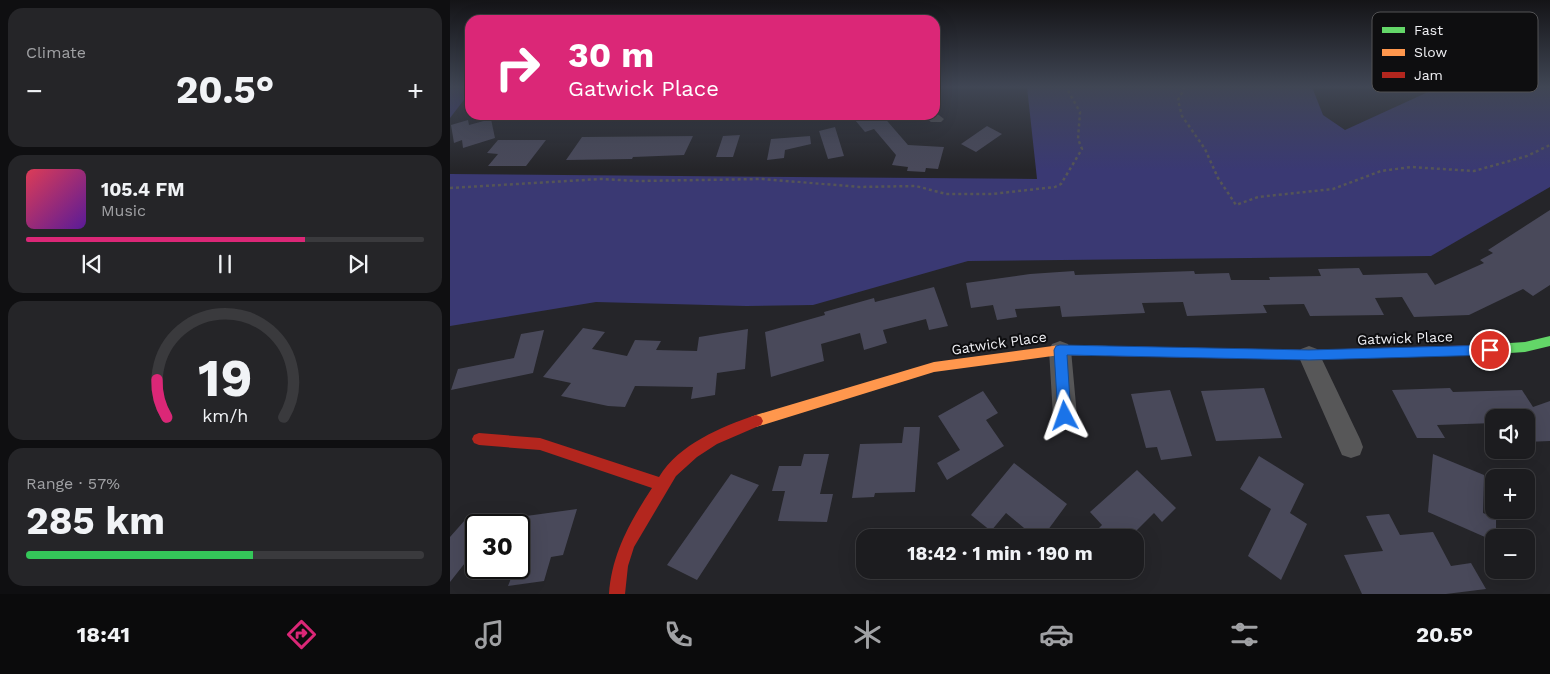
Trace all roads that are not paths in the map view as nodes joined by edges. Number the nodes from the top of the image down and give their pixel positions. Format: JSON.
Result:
{"nodes":[{"id":1,"x":1550,"y":341,"type":"edge"},
{"id":2,"x":1060,"y":350,"type":"junction"},
{"id":3,"x":1309,"y":355,"type":"junction"},
{"id":4,"x":1065,"y":416,"type":"dead end"},
{"id":5,"x":479,"y":439,"type":"dead end"},
{"id":6,"x":1351,"y":447,"type":"dead end"},
{"id":7,"x":662,"y":485,"type":"junction"},
{"id":8,"x":617,"y":594,"type":"edge"}],
"edges":[{"from":1,"to":3,"type":"street","name":"Gatwick Place"},
{"from":2,"to":3,"type":"street","name":"Gatwick Place"},
{"from":2,"to":4,"type":"street"},
{"from":2,"to":7,"type":"street","name":"Gatwick Place"},
{"from":3,"to":6,"type":"street"},
{"from":5,"to":7,"type":"street"},
{"from":7,"to":8,"type":"street","name":"Gatwick Place"}]}
